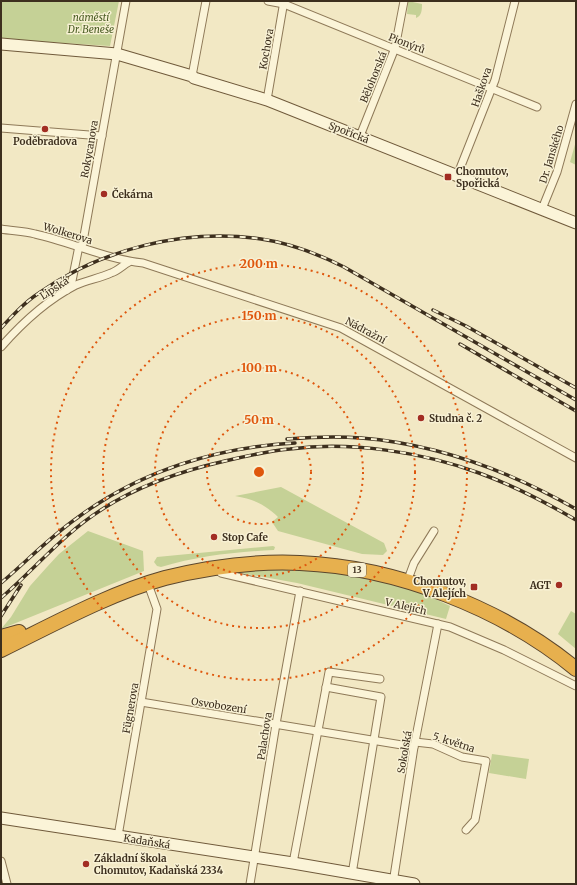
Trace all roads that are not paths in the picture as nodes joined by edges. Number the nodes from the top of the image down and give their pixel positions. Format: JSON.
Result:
{"nodes":[{"id":1,"x":126,"y":1,"type":"edge"},
{"id":2,"x":206,"y":1,"type":"edge"},
{"id":3,"x":268,"y":1,"type":"edge"},
{"id":4,"x":404,"y":1,"type":"edge"},
{"id":5,"x":515,"y":1,"type":"edge"},
{"id":6,"x":284,"y":2,"type":"edge"},
{"id":7,"x":1,"y":44,"type":"edge"},
{"id":8,"x":395,"y":48,"type":"junction"},
{"id":9,"x":117,"y":54,"type":"junction"},
{"id":10,"x":192,"y":76,"type":"junction"},
{"id":11,"x":492,"y":88,"type":"junction"},
{"id":12,"x":267,"y":100,"type":"junction"},
{"id":13,"x":576,"y":104,"type":"edge"},
{"id":14,"x":537,"y":107,"type":"dead end"},
{"id":15,"x":1,"y":128,"type":"edge"},
{"id":16,"x":102,"y":136,"type":"junction"},
{"id":17,"x":360,"y":136,"type":"junction"},
{"id":18,"x":457,"y":176,"type":"junction"},
{"id":19,"x":542,"y":210,"type":"junction"},
{"id":20,"x":576,"y":223,"type":"edge"},
{"id":21,"x":1,"y":229,"type":"edge"},
{"id":22,"x":80,"y":247,"type":"junction"},
{"id":23,"x":129,"y":262,"type":"junction"},
{"id":24,"x":65,"y":292,"type":"junction"},
{"id":25,"x":1,"y":347,"type":"edge"},
{"id":26,"x":576,"y":458,"type":"edge"},
{"id":27,"x":434,"y":531,"type":"dead end"},
{"id":28,"x":221,"y":573,"type":"dead end"},
{"id":29,"x":408,"y":578,"type":"junction"},
{"id":30,"x":148,"y":584,"type":"junction"},
{"id":31,"x":300,"y":591,"type":"junction"},
{"id":32,"x":438,"y":624,"type":"junction"},
{"id":33,"x":19,"y":632,"type":"junction"},
{"id":34,"x":1,"y":637,"type":"edge"},
{"id":35,"x":1,"y":640,"type":"edge"},
{"id":36,"x":1,"y":650,"type":"edge"},
{"id":37,"x":576,"y":659,"type":"edge"},
{"id":38,"x":576,"y":669,"type":"edge"},
{"id":39,"x":380,"y":679,"type":"dead end"},
{"id":40,"x":576,"y":686,"type":"edge"},
{"id":41,"x":326,"y":687,"type":"junction"},
{"id":42,"x":141,"y":702,"type":"junction"},
{"id":43,"x":276,"y":724,"type":"junction"},
{"id":44,"x":318,"y":732,"type":"junction"},
{"id":45,"x":374,"y":741,"type":"junction"},
{"id":46,"x":415,"y":745,"type":"junction"},
{"id":47,"x":1,"y":818,"type":"edge"},
{"id":48,"x":466,"y":830,"type":"dead end"},
{"id":49,"x":118,"y":836,"type":"junction"},
{"id":50,"x":254,"y":858,"type":"junction"},
{"id":51,"x":1,"y":861,"type":"edge"},
{"id":52,"x":293,"y":863,"type":"junction"},
{"id":53,"x":352,"y":874,"type":"junction"},
{"id":54,"x":393,"y":882,"type":"edge"},
{"id":55,"x":7,"y":884,"type":"edge"},
{"id":56,"x":250,"y":884,"type":"edge"},
{"id":57,"x":414,"y":884,"type":"edge"}],
"edges":[{"from":1,"to":9,"type":"street"},
{"from":2,"to":10,"type":"street"},
{"from":3,"to":6,"type":"street","name":"Pionýrů"},
{"from":4,"to":8,"type":"street","name":"Bělohorská"},
{"from":5,"to":11,"type":"street","name":"Haškova"},
{"from":6,"to":8,"type":"street","name":"Pionýrů"},
{"from":6,"to":12,"type":"street","name":"Kochova"},
{"from":7,"to":9,"type":"street"},
{"from":8,"to":11,"type":"street","name":"Pionýrů"},
{"from":8,"to":17,"type":"street","name":"Bělohorská"},
{"from":9,"to":10,"type":"street","name":"Spořická"},
{"from":9,"to":16,"type":"street","name":"Rokycanova"},
{"from":10,"to":12,"type":"street","name":"Spořická"},
{"from":11,"to":14,"type":"street","name":"Pionýrů"},
{"from":11,"to":18,"type":"street","name":"Haškova"},
{"from":12,"to":17,"type":"street","name":"Spořická"},
{"from":13,"to":19,"type":"street","name":"Dr. Janského"},
{"from":15,"to":16,"type":"street"},
{"from":16,"to":22,"type":"street","name":"Rokycanova"},
{"from":17,"to":18,"type":"street","name":"Spořická"},
{"from":18,"to":19,"type":"street","name":"Spořická"},
{"from":19,"to":20,"type":"street","name":"Spořická"},
{"from":21,"to":22,"type":"street","name":"Wolkerova"},
{"from":22,"to":23,"type":"street","name":"Wolkerova"},
{"from":22,"to":24,"type":"street","name":"Rokycanova"},
{"from":23,"to":24,"type":"street","name":"Lipská"},
{"from":23,"to":26,"type":"street","name":"Nádražní"},
{"from":24,"to":25,"type":"street","name":"Lipská"},
{"from":27,"to":29,"type":"street"},
{"from":28,"to":31,"type":"street","name":"V Alejích"},
{"from":29,"to":30,"type":"highway","number":"13"},
{"from":29,"to":33,"type":"highway","number":"13"},
{"from":29,"to":37,"type":"highway","number":"13"},
{"from":29,"to":38,"type":"highway","number":"13"},
{"from":30,"to":36,"type":"highway","number":"13"},
{"from":30,"to":42,"type":"street","name":"Fügnerova"},
{"from":31,"to":32,"type":"street","name":"V Alejích"},
{"from":31,"to":43,"type":"street","name":"Palachova"},
{"from":32,"to":40,"type":"street","name":"V Alejích"},
{"from":32,"to":46,"type":"street","name":"Sokolská"},
{"from":33,"to":34,"type":"highway"},
{"from":33,"to":35,"type":"highway","number":"13"},
{"from":39,"to":41,"type":"street"},
{"from":41,"to":44,"type":"street"},
{"from":41,"to":45,"type":"street"},
{"from":42,"to":43,"type":"street","name":"Osvobození"},
{"from":42,"to":49,"type":"street","name":"Fügnerova"},
{"from":43,"to":44,"type":"street","name":"Osvobození"},
{"from":43,"to":50,"type":"street","name":"Palachova"},
{"from":44,"to":45,"type":"street","name":"Osvobození"},
{"from":44,"to":52,"type":"street"},
{"from":45,"to":46,"type":"street","name":"Osvobození"},
{"from":45,"to":53,"type":"street"},
{"from":46,"to":48,"type":"street","name":"5. května"},
{"from":46,"to":54,"type":"street","name":"Sokolská"},
{"from":47,"to":49,"type":"street","name":"Kadaňská"},
{"from":49,"to":50,"type":"street","name":"Kadaňská"},
{"from":50,"to":52,"type":"street","name":"Kadaňská"},
{"from":50,"to":56,"type":"street","name":"Palachova"},
{"from":51,"to":55,"type":"street"},
{"from":52,"to":53,"type":"street","name":"Kadaňská"},
{"from":53,"to":54,"type":"street","name":"Kadaňská"},
{"from":54,"to":57,"type":"street","name":"Kadaňská"}]}
